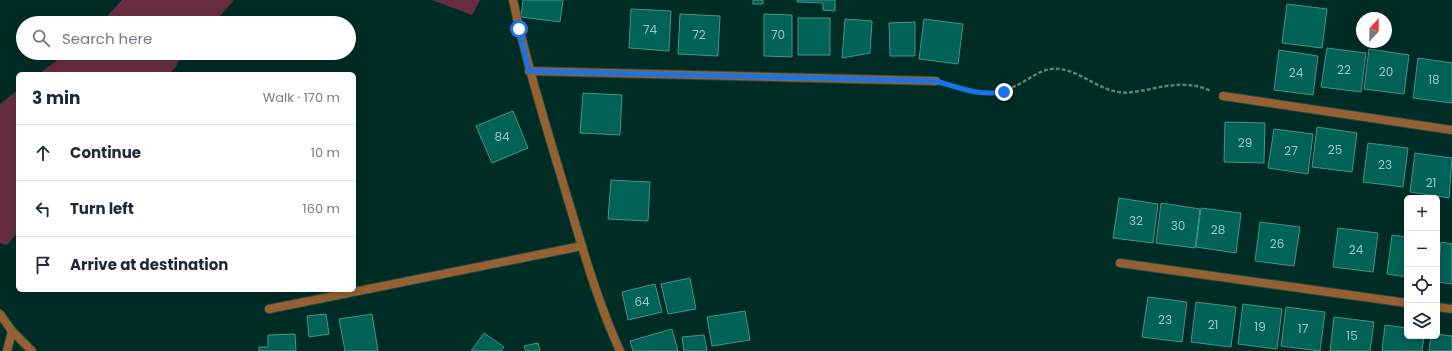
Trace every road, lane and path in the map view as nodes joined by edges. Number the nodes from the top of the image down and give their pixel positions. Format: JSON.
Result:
{"nodes":[{"id":1,"x":513,"y":0,"type":"edge"},
{"id":2,"x":529,"y":71,"type":"junction"},
{"id":3,"x":936,"y":81,"type":"joint"},
{"id":4,"x":1223,"y":96,"type":"joint"},
{"id":5,"x":1452,"y":130,"type":"edge"},
{"id":6,"x":582,"y":246,"type":"junction"},
{"id":7,"x":1120,"y":263,"type":"dead end"},
{"id":8,"x":356,"y":291,"type":"edge"},
{"id":9,"x":353,"y":292,"type":"edge"},
{"id":10,"x":1404,"y":303,"type":"edge"},
{"id":11,"x":1440,"y":307,"type":"edge"},
{"id":12,"x":269,"y":309,"type":"dead end"},
{"id":13,"x":1452,"y":309,"type":"edge"},
{"id":14,"x":0,"y":314,"type":"edge"},
{"id":15,"x":12,"y":332,"type":"junction"},
{"id":16,"x":6,"y":351,"type":"edge"},
{"id":17,"x":32,"y":351,"type":"edge"},
{"id":18,"x":620,"y":351,"type":"edge"}],
"edges":[{"from":1,"to":2,"type":"street"},
{"from":2,"to":3,"type":"street"},
{"from":2,"to":6,"type":"street"},
{"from":3,"to":4,"type":"path"},
{"from":4,"to":5,"type":"street"},
{"from":6,"to":8,"type":"street"},
{"from":6,"to":18,"type":"street"},
{"from":7,"to":10,"type":"street"},
{"from":9,"to":12,"type":"street"},
{"from":11,"to":13,"type":"street"},
{"from":14,"to":15,"type":"street"},
{"from":15,"to":16,"type":"street"},
{"from":15,"to":17,"type":"street"}]}
